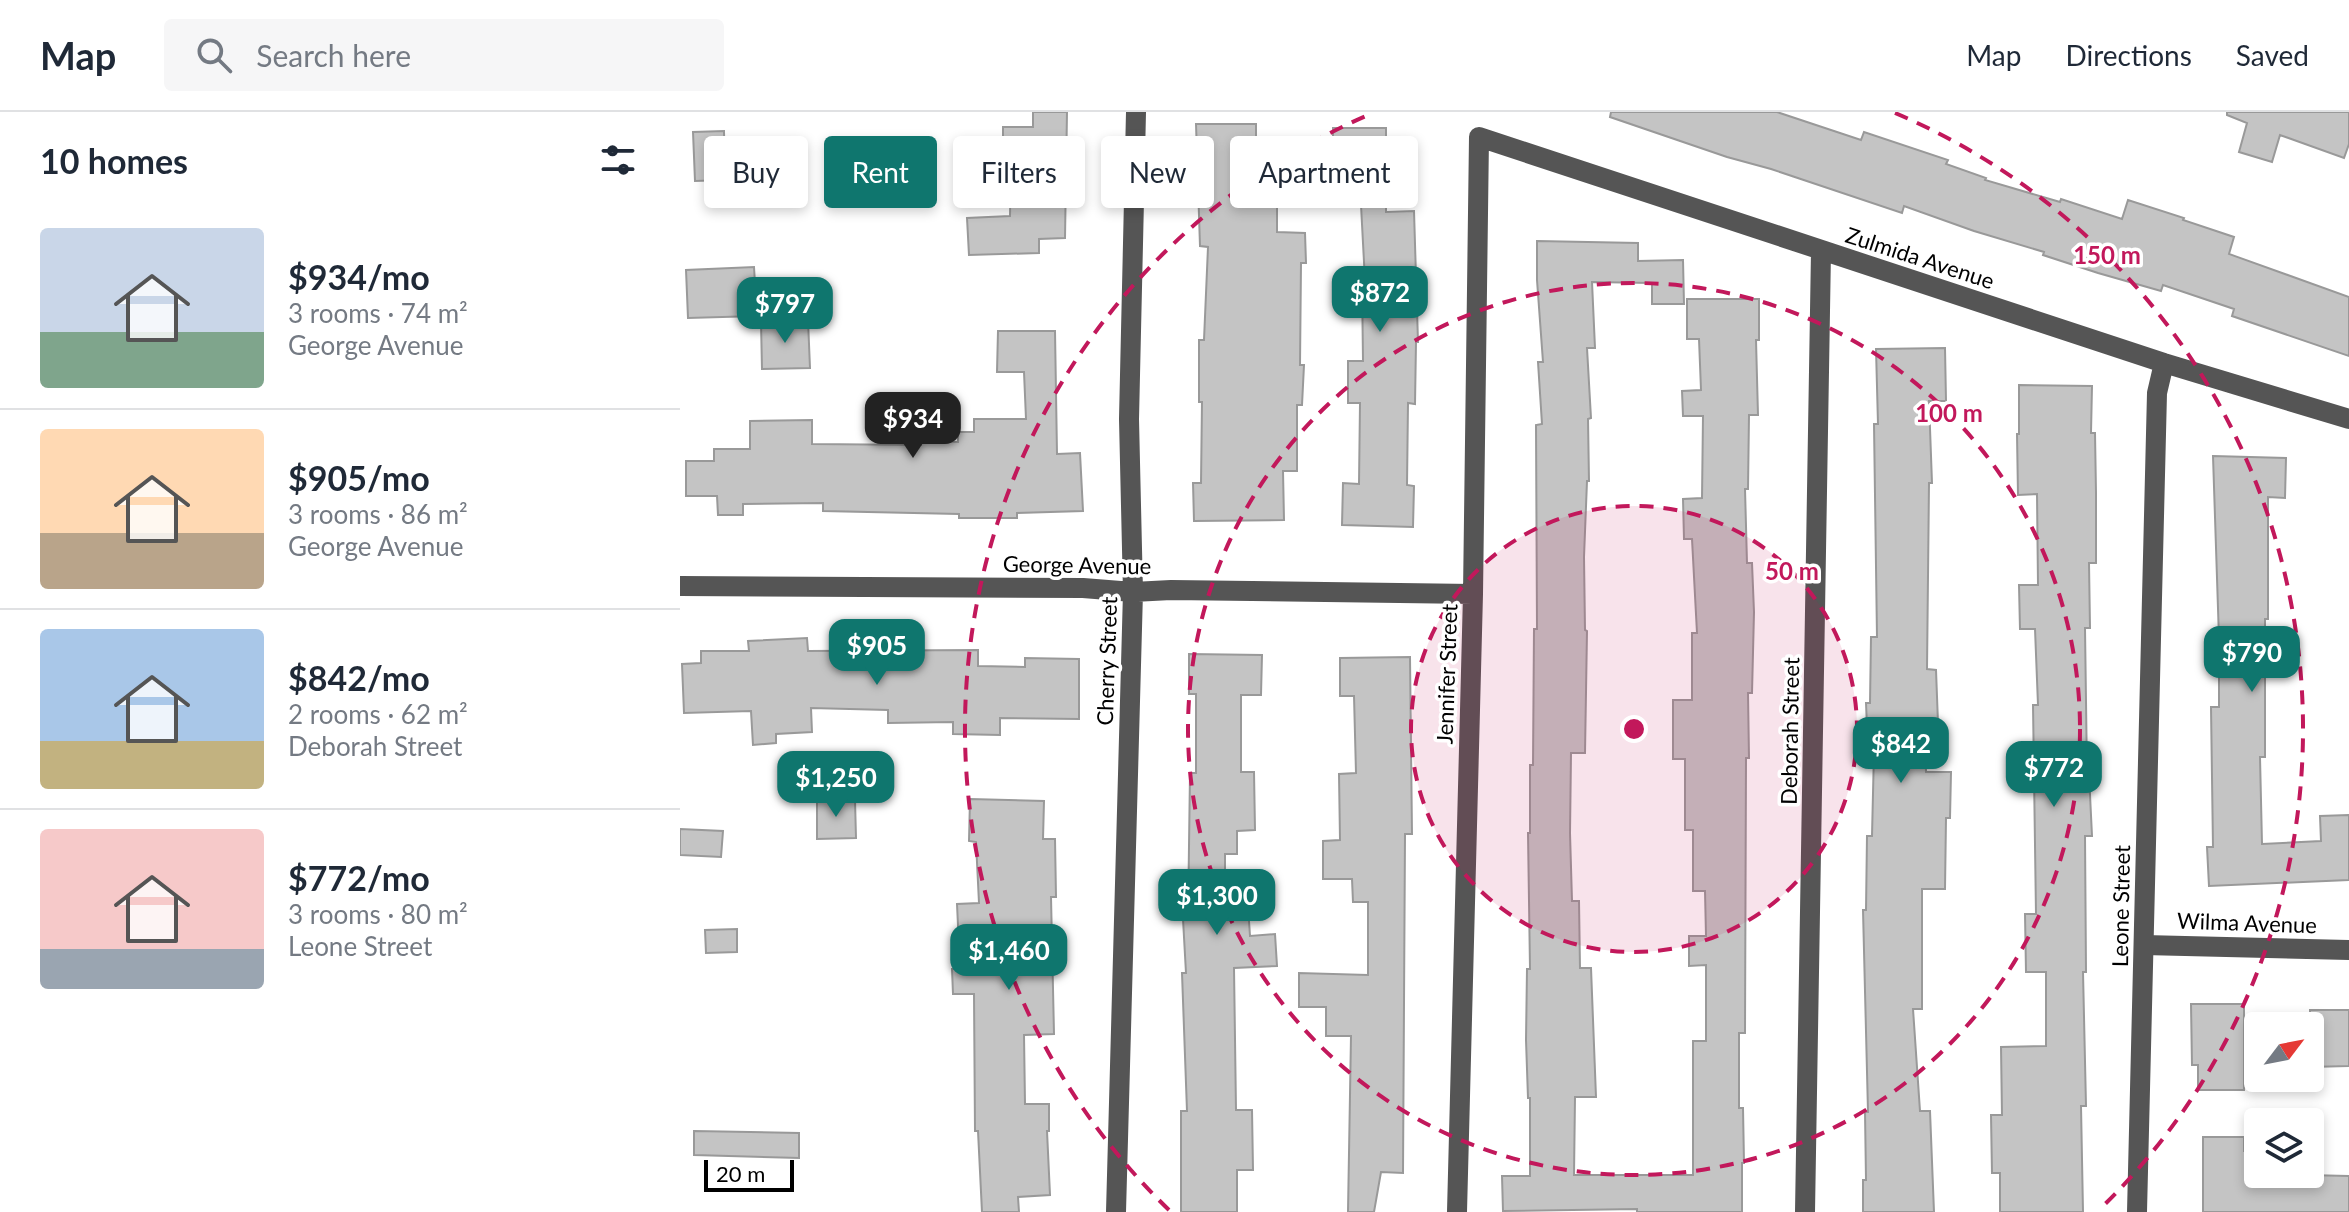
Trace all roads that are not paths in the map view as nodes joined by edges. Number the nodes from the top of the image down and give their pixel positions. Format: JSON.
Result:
{"nodes":[{"id":1,"x":1136,"y":112,"type":"edge"},
{"id":2,"x":1479,"y":137,"type":"joint"},
{"id":3,"x":1821,"y":251,"type":"junction"},
{"id":4,"x":2164,"y":363,"type":"junction"},
{"id":5,"x":2349,"y":419,"type":"edge"},
{"id":6,"x":680,"y":586,"type":"edge"},
{"id":7,"x":1133,"y":592,"type":"junction"},
{"id":8,"x":1473,"y":594,"type":"junction"},
{"id":9,"x":2144,"y":945,"type":"junction"},
{"id":10,"x":2349,"y":950,"type":"edge"},
{"id":11,"x":1116,"y":1212,"type":"edge"},
{"id":12,"x":1457,"y":1212,"type":"edge"},
{"id":13,"x":1805,"y":1212,"type":"edge"},
{"id":14,"x":2137,"y":1212,"type":"edge"}],
"edges":[{"from":1,"to":7,"type":"street","name":"Cherry Street"},
{"from":2,"to":3,"type":"street","name":"Zulmida Avenue"},
{"from":2,"to":8,"type":"street","name":"Jennifer Street"},
{"from":3,"to":4,"type":"street","name":"Zulmida Avenue"},
{"from":3,"to":13,"type":"street","name":"Deborah Street"},
{"from":4,"to":5,"type":"street","name":"Zulmida Avenue"},
{"from":4,"to":9,"type":"street","name":"Leone Street"},
{"from":6,"to":7,"type":"street","name":"George Avenue"},
{"from":7,"to":8,"type":"street","name":"George Avenue"},
{"from":7,"to":11,"type":"street","name":"Cherry Street"},
{"from":8,"to":12,"type":"street","name":"Jennifer Street"},
{"from":9,"to":10,"type":"street","name":"Wilma Avenue"},
{"from":9,"to":14,"type":"street","name":"Leone Street"}]}
